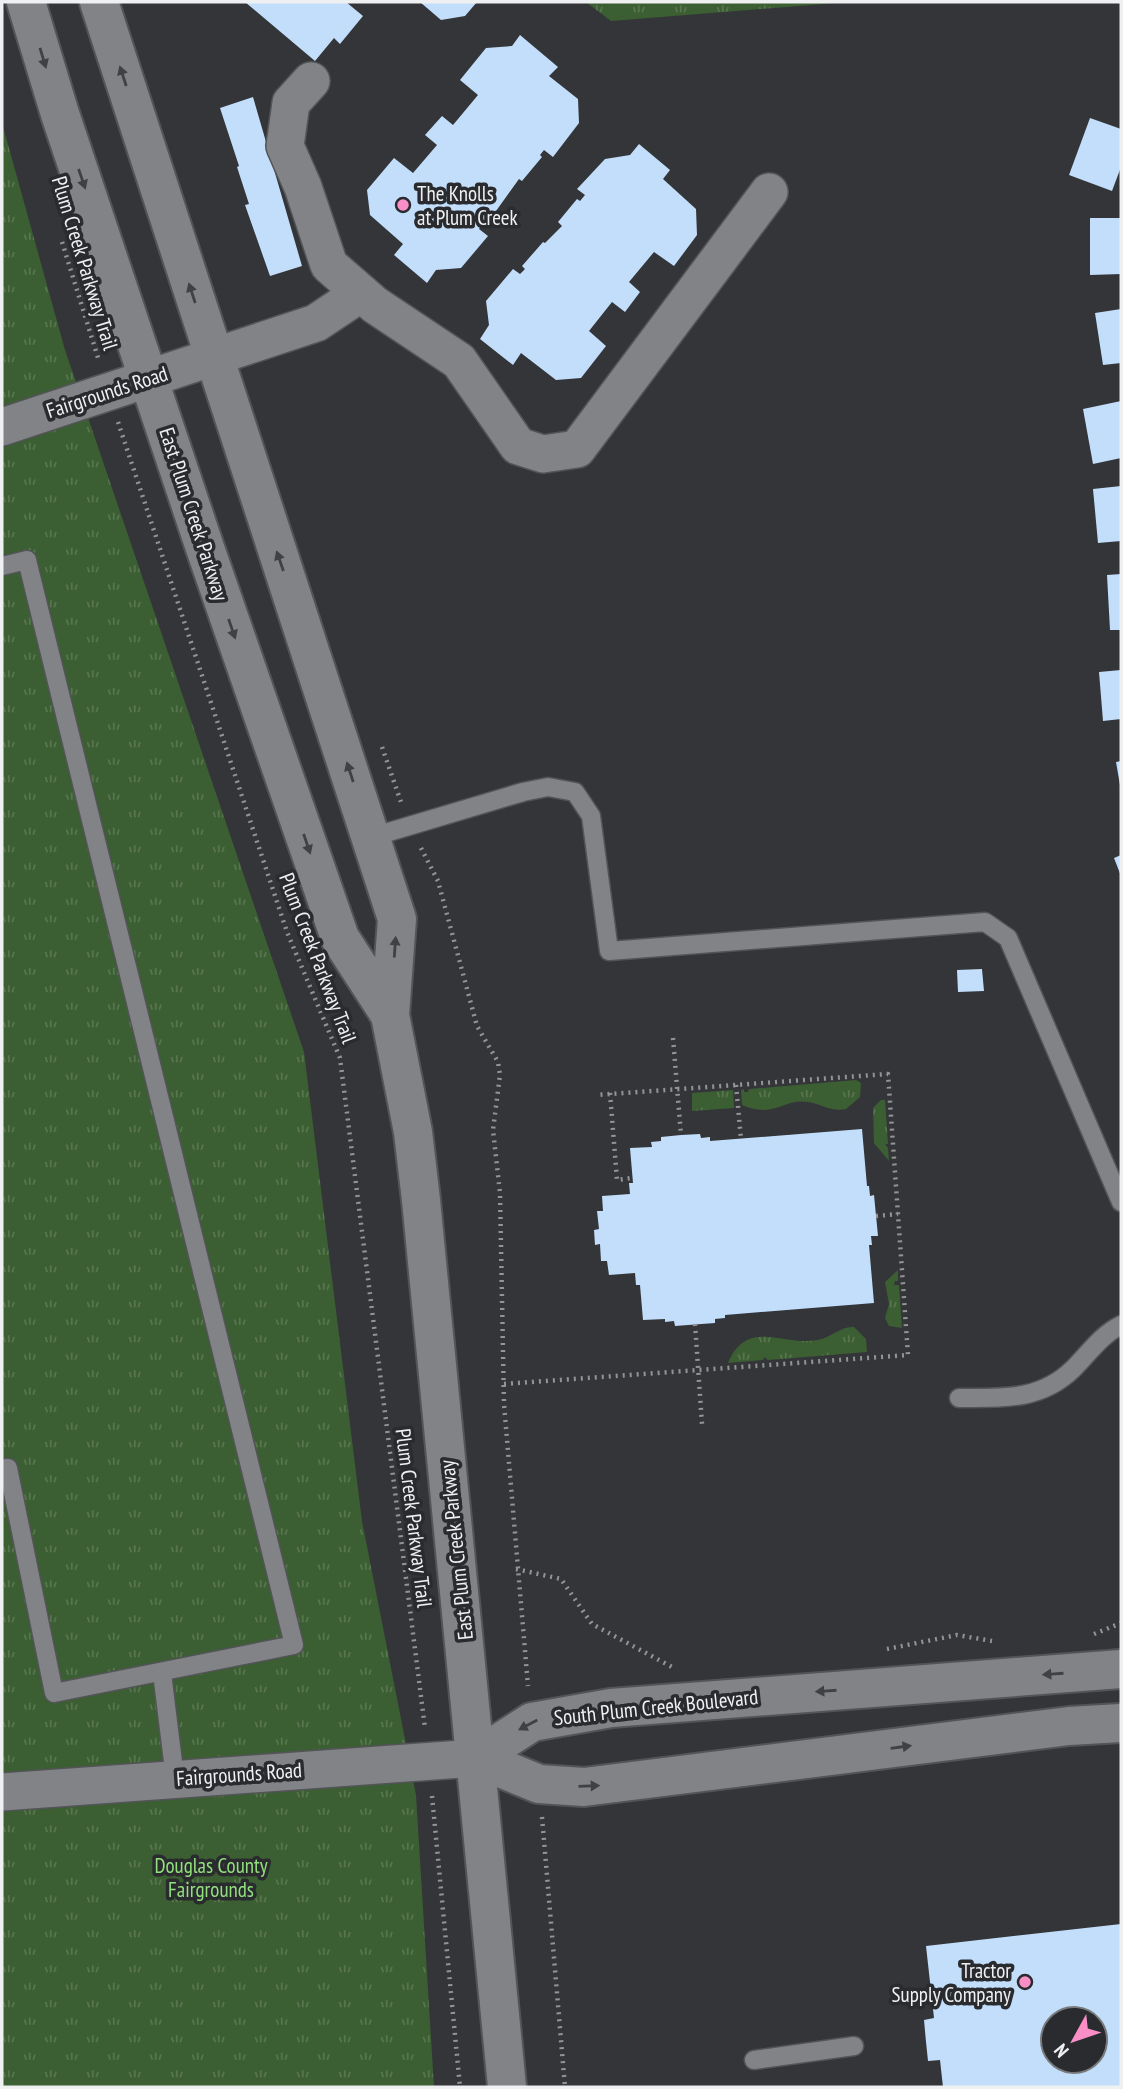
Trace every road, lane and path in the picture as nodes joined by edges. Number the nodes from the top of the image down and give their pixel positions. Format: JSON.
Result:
{"nodes":[{"id":1,"x":26,"y":2,"type":"edge"},
{"id":2,"x":99,"y":2,"type":"edge"},
{"id":3,"x":311,"y":81,"type":"dead end"},
{"id":4,"x":769,"y":192,"type":"dead end"},
{"id":5,"x":60,"y":236,"type":"dead end"},
{"id":6,"x":361,"y":293,"type":"junction"},
{"id":7,"x":213,"y":358,"type":"junction"},
{"id":8,"x":149,"y":378,"type":"junction"},
{"id":9,"x":108,"y":391,"type":"junction"},
{"id":10,"x":2,"y":427,"type":"edge"},
{"id":11,"x":2,"y":566,"type":"edge"},
{"id":12,"x":372,"y":837,"type":"junction"},
{"id":13,"x":390,"y":1015,"type":"junction"},
{"id":14,"x":673,"y":1038,"type":"dead end"},
{"id":15,"x":736,"y":1085,"type":"junction"},
{"id":16,"x":677,"y":1089,"type":"junction"},
{"id":17,"x":610,"y":1093,"type":"junction"},
{"id":18,"x":596,"y":1095,"type":"dead end"},
{"id":19,"x":681,"y":1135,"type":"dead end"},
{"id":20,"x":741,"y":1139,"type":"dead end"},
{"id":21,"x":632,"y":1178,"type":"dead end"},
{"id":22,"x":1121,"y":1202,"type":"edge"},
{"id":23,"x":898,"y":1214,"type":"junction"},
{"id":24,"x":876,"y":1216,"type":"dead end"},
{"id":25,"x":695,"y":1324,"type":"dead end"},
{"id":26,"x":1121,"y":1325,"type":"edge"},
{"id":27,"x":698,"y":1370,"type":"junction"},
{"id":28,"x":504,"y":1384,"type":"dead end"},
{"id":29,"x":959,"y":1398,"type":"dead end"},
{"id":30,"x":702,"y":1424,"type":"dead end"},
{"id":31,"x":2,"y":1469,"type":"edge"},
{"id":32,"x":516,"y":1569,"type":"dead end"},
{"id":33,"x":1121,"y":1623,"type":"edge"},
{"id":34,"x":1090,"y":1635,"type":"dead end"},
{"id":35,"x":995,"y":1642,"type":"dead end"},
{"id":36,"x":877,"y":1651,"type":"dead end"},
{"id":37,"x":675,"y":1668,"type":"dead end"},
{"id":38,"x":1121,"y":1669,"type":"edge"},
{"id":39,"x":162,"y":1673,"type":"junction"},
{"id":40,"x":1121,"y":1723,"type":"edge"},
{"id":41,"x":477,"y":1758,"type":"junction"},
{"id":42,"x":429,"y":1762,"type":"junction"},
{"id":43,"x":176,"y":1778,"type":"junction"},
{"id":44,"x":2,"y":1792,"type":"edge"},
{"id":45,"x":853,"y":2046,"type":"dead end"},
{"id":46,"x":754,"y":2060,"type":"dead end"},
{"id":47,"x":460,"y":2087,"type":"edge"},
{"id":48,"x":507,"y":2087,"type":"edge"}],
"edges":[{"from":1,"to":8,"type":"main road","name":"East Plum Creek Parkway","one_way":true},
{"from":7,"to":2,"type":"main road","name":"East Plum Creek Parkway","one_way":true},
{"from":3,"to":6,"type":"street"},
{"from":4,"to":6,"type":"street"},
{"from":5,"to":9,"type":"path","name":"Plum Creek Parkway Trail"},
{"from":6,"to":7,"type":"street","name":"Fairgrounds Road"},
{"from":7,"to":8,"type":"street","name":"Fairgrounds Road"},
{"from":12,"to":7,"type":"main road","name":"East Plum Creek Parkway","one_way":true},
{"from":8,"to":9,"type":"street","name":"Fairgrounds Road"},
{"from":8,"to":13,"type":"main road","name":"East Plum Creek Parkway","one_way":true},
{"from":9,"to":10,"type":"street","name":"Fairgrounds Road"},
{"from":9,"to":42,"type":"path","name":"Plum Creek Parkway Trail"},
{"from":11,"to":39,"type":"lane"},
{"from":13,"to":12,"type":"main road","name":"East Plum Creek Parkway","one_way":true},
{"from":12,"to":22,"type":"lane"},
{"from":13,"to":41,"type":"main road","name":"East Plum Creek Parkway"},
{"from":14,"to":16,"type":"path"},
{"from":15,"to":16,"type":"path"},
{"from":15,"to":20,"type":"path"},
{"from":15,"to":23,"type":"path"},
{"from":16,"to":17,"type":"path"},
{"from":16,"to":19,"type":"path"},
{"from":17,"to":18,"type":"path"},
{"from":17,"to":21,"type":"path"},
{"from":23,"to":24,"type":"path"},
{"from":23,"to":27,"type":"path"},
{"from":25,"to":27,"type":"path"},
{"from":26,"to":29,"type":"lane"},
{"from":27,"to":28,"type":"path"},
{"from":27,"to":30,"type":"path"},
{"from":31,"to":39,"type":"lane"},
{"from":32,"to":37,"type":"path"},
{"from":33,"to":34,"type":"path"},
{"from":35,"to":36,"type":"path"},
{"from":38,"to":41,"type":"main road","name":"South Plum Creek Boulevard","one_way":true},
{"from":39,"to":43,"type":"lane"},
{"from":41,"to":40,"type":"main road","one_way":true},
{"from":41,"to":42,"type":"street","name":"Fairgrounds Road"},
{"from":41,"to":48,"type":"main road","name":"East Plum Creek Parkway"},
{"from":42,"to":43,"type":"street","name":"Fairgrounds Road"},
{"from":42,"to":47,"type":"path","name":"Plum Creek Parkway Trail"},
{"from":43,"to":44,"type":"street","name":"Fairgrounds Road"},
{"from":45,"to":46,"type":"lane"}]}
